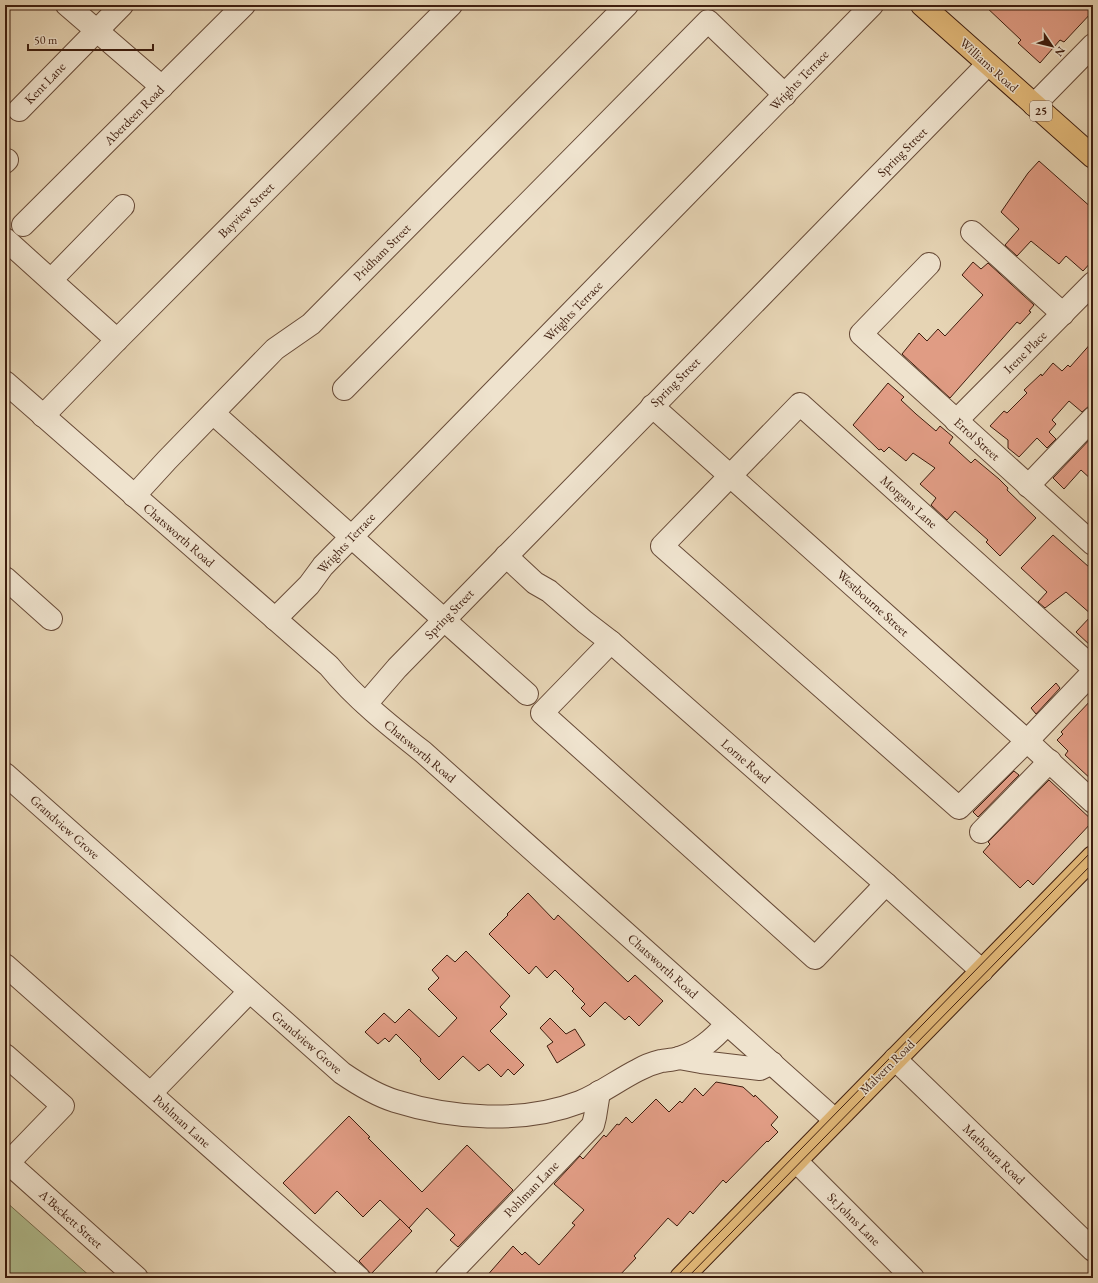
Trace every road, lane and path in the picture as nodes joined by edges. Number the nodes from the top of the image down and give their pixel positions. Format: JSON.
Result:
{"nodes":[{"id":1,"x":67,"y":5,"type":"edge"},
{"id":2,"x":122,"y":5,"type":"edge"},
{"id":3,"x":244,"y":5,"type":"edge"},
{"id":4,"x":450,"y":5,"type":"edge"},
{"id":5,"x":627,"y":5,"type":"edge"},
{"id":6,"x":872,"y":5,"type":"edge"},
{"id":7,"x":922,"y":5,"type":"edge"},
{"id":8,"x":96,"y":31,"type":"junction"},
{"id":9,"x":1093,"y":45,"type":"edge"},
{"id":10,"x":988,"y":64,"type":"junction"},
{"id":11,"x":162,"y":87,"type":"junction"},
{"id":12,"x":785,"y":95,"type":"junction"},
{"id":13,"x":1034,"y":105,"type":"junction"},
{"id":14,"x":19,"y":110,"type":"dead end"},
{"id":15,"x":1093,"y":158,"type":"edge"},
{"id":16,"x":123,"y":206,"type":"dead end"},
{"id":17,"x":23,"y":225,"type":"dead end"},
{"id":18,"x":972,"y":232,"type":"dead end"},
{"id":19,"x":5,"y":239,"type":"edge"},
{"id":20,"x":929,"y":264,"type":"dead end"},
{"id":21,"x":50,"y":280,"type":"junction"},
{"id":22,"x":1093,"y":283,"type":"edge"},
{"id":23,"x":1063,"y":314,"type":"junction"},
{"id":24,"x":117,"y":340,"type":"junction"},
{"id":25,"x":5,"y":382,"type":"edge"},
{"id":26,"x":344,"y":389,"type":"dead end"},
{"id":27,"x":652,"y":406,"type":"junction"},
{"id":28,"x":213,"y":413,"type":"junction"},
{"id":29,"x":43,"y":416,"type":"junction"},
{"id":30,"x":1093,"y":418,"type":"edge"},
{"id":31,"x":956,"y":422,"type":"junction"},
{"id":32,"x":730,"y":476,"type":"junction"},
{"id":33,"x":1028,"y":486,"type":"junction"},
{"id":34,"x":134,"y":496,"type":"junction"},
{"id":35,"x":351,"y":537,"type":"junction"},
{"id":36,"x":1093,"y":544,"type":"edge"},
{"id":37,"x":506,"y":556,"type":"junction"},
{"id":38,"x":5,"y":578,"type":"edge"},
{"id":39,"x":51,"y":619,"type":"dead end"},
{"id":40,"x":275,"y":619,"type":"junction"},
{"id":41,"x":444,"y":620,"type":"junction"},
{"id":42,"x":611,"y":642,"type":"junction"},
{"id":43,"x":1093,"y":668,"type":"edge"},
{"id":44,"x":1093,"y":672,"type":"edge"},
{"id":45,"x":527,"y":694,"type":"dead end"},
{"id":46,"x":366,"y":704,"type":"junction"},
{"id":47,"x":1027,"y":741,"type":"junction"},
{"id":48,"x":1050,"y":761,"type":"junction"},
{"id":49,"x":5,"y":774,"type":"edge"},
{"id":50,"x":1093,"y":802,"type":"edge"},
{"id":51,"x":981,"y":832,"type":"dead end"},
{"id":52,"x":1093,"y":857,"type":"edge"},
{"id":53,"x":886,"y":884,"type":"junction"},
{"id":54,"x":5,"y":965,"type":"edge"},
{"id":55,"x":982,"y":971,"type":"junction"},
{"id":56,"x":249,"y":992,"type":"junction"},
{"id":57,"x":727,"y":1024,"type":"junction"},
{"id":58,"x":5,"y":1054,"type":"edge"},
{"id":59,"x":679,"y":1058,"type":"junction"},
{"id":60,"x":895,"y":1059,"type":"junction"},
{"id":61,"x":772,"y":1063,"type":"junction"},
{"id":62,"x":599,"y":1092,"type":"junction"},
{"id":63,"x":151,"y":1093,"type":"junction"},
{"id":64,"x":835,"y":1120,"type":"junction"},
{"id":65,"x":796,"y":1161,"type":"junction"},
{"id":66,"x":7,"y":1162,"type":"edge"},
{"id":67,"x":1093,"y":1250,"type":"edge"},
{"id":68,"x":137,"y":1278,"type":"edge"},
{"id":69,"x":359,"y":1278,"type":"edge"},
{"id":70,"x":446,"y":1278,"type":"edge"},
{"id":71,"x":681,"y":1278,"type":"edge"},
{"id":72,"x":913,"y":1278,"type":"edge"}],
"edges":[{"from":1,"to":8,"type":"street"},
{"from":2,"to":8,"type":"street","name":"Kent Lane"},
{"from":3,"to":11,"type":"street","name":"Aberdeen Road"},
{"from":4,"to":24,"type":"street","name":"Bayview Street"},
{"from":5,"to":28,"type":"street","name":"Pridham Street"},
{"from":6,"to":12,"type":"street","name":"Wrights Terrace"},
{"from":7,"to":10,"type":"main road","name":"Williams Road","number":"25"},
{"from":8,"to":11,"type":"street"},
{"from":8,"to":14,"type":"street","name":"Kent Lane"},
{"from":9,"to":13,"type":"street"},
{"from":10,"to":13,"type":"main road","name":"Williams Road","number":"25"},
{"from":10,"to":27,"type":"street","name":"Spring Street"},
{"from":11,"to":17,"type":"street","name":"Aberdeen Road"},
{"from":12,"to":26,"type":"street"},
{"from":12,"to":35,"type":"street","name":"Wrights Terrace"},
{"from":13,"to":15,"type":"main road","name":"Williams Road","number":"25"},
{"from":16,"to":21,"type":"street"},
{"from":18,"to":23,"type":"street"},
{"from":19,"to":21,"type":"street"},
{"from":20,"to":31,"type":"street","name":"Errol Street"},
{"from":21,"to":24,"type":"street"},
{"from":22,"to":23,"type":"street","name":"Irene Place"},
{"from":23,"to":31,"type":"street","name":"Irene Place"},
{"from":24,"to":29,"type":"street","name":"Bayview Street"},
{"from":25,"to":29,"type":"street","name":"Chatsworth Road"},
{"from":27,"to":32,"type":"street","name":"Westbourne Street"},
{"from":27,"to":37,"type":"street","name":"Spring Street"},
{"from":28,"to":34,"type":"street","name":"Pridham Street"},
{"from":28,"to":35,"type":"street"},
{"from":29,"to":34,"type":"street","name":"Chatsworth Road"},
{"from":30,"to":33,"type":"street"},
{"from":31,"to":33,"type":"street","name":"Errol Street"},
{"from":32,"to":43,"type":"street","name":"Morgans Lane"},
{"from":32,"to":47,"type":"street","name":"Westbourne Street"},
{"from":32,"to":47,"type":"street"},
{"from":33,"to":36,"type":"street","name":"Errol Street"},
{"from":34,"to":40,"type":"street","name":"Chatsworth Road"},
{"from":35,"to":40,"type":"street","name":"Wrights Terrace"},
{"from":35,"to":41,"type":"street"},
{"from":37,"to":41,"type":"street","name":"Spring Street"},
{"from":37,"to":42,"type":"street","name":"Lorne Road"},
{"from":38,"to":39,"type":"street"},
{"from":40,"to":46,"type":"street","name":"Chatsworth Road"},
{"from":41,"to":45,"type":"street"},
{"from":41,"to":46,"type":"street","name":"Spring Street"},
{"from":42,"to":53,"type":"street","name":"Lorne Road"},
{"from":42,"to":53,"type":"street"},
{"from":44,"to":47,"type":"street"},
{"from":46,"to":57,"type":"street","name":"Chatsworth Road"},
{"from":47,"to":48,"type":"street","name":"Westbourne Street"},
{"from":48,"to":50,"type":"street","name":"Westbourne Street"},
{"from":48,"to":51,"type":"street"},
{"from":49,"to":56,"type":"street","name":"Grandview Grove"},
{"from":52,"to":55,"type":"main road","name":"Malvern Road"},
{"from":53,"to":55,"type":"street","name":"Lorne Road"},
{"from":54,"to":63,"type":"street","name":"Pohlman Lane"},
{"from":55,"to":60,"type":"main road","name":"Malvern Road"},
{"from":56,"to":62,"type":"street","name":"Grandview Grove"},
{"from":56,"to":63,"type":"street"},
{"from":57,"to":59,"type":"street","name":"Grandview Grove"},
{"from":57,"to":61,"type":"street","name":"Chatsworth Road"},
{"from":58,"to":66,"type":"street"},
{"from":59,"to":61,"type":"street","name":"Grandview Grove"},
{"from":59,"to":62,"type":"street","name":"Grandview Grove"},
{"from":60,"to":64,"type":"main road","name":"Malvern Road"},
{"from":60,"to":67,"type":"street","name":"Mathoura Road"},
{"from":61,"to":64,"type":"street","name":"Chatsworth Road"},
{"from":62,"to":70,"type":"street","name":"Pohlman Lane"},
{"from":63,"to":69,"type":"street","name":"Pohlman Lane"},
{"from":64,"to":65,"type":"main road","name":"Malvern Road"},
{"from":65,"to":71,"type":"main road","name":"Malvern Road"},
{"from":65,"to":72,"type":"street","name":"St Johns Lane"},
{"from":66,"to":68,"type":"street","name":"A'Beckett Street"}]}
